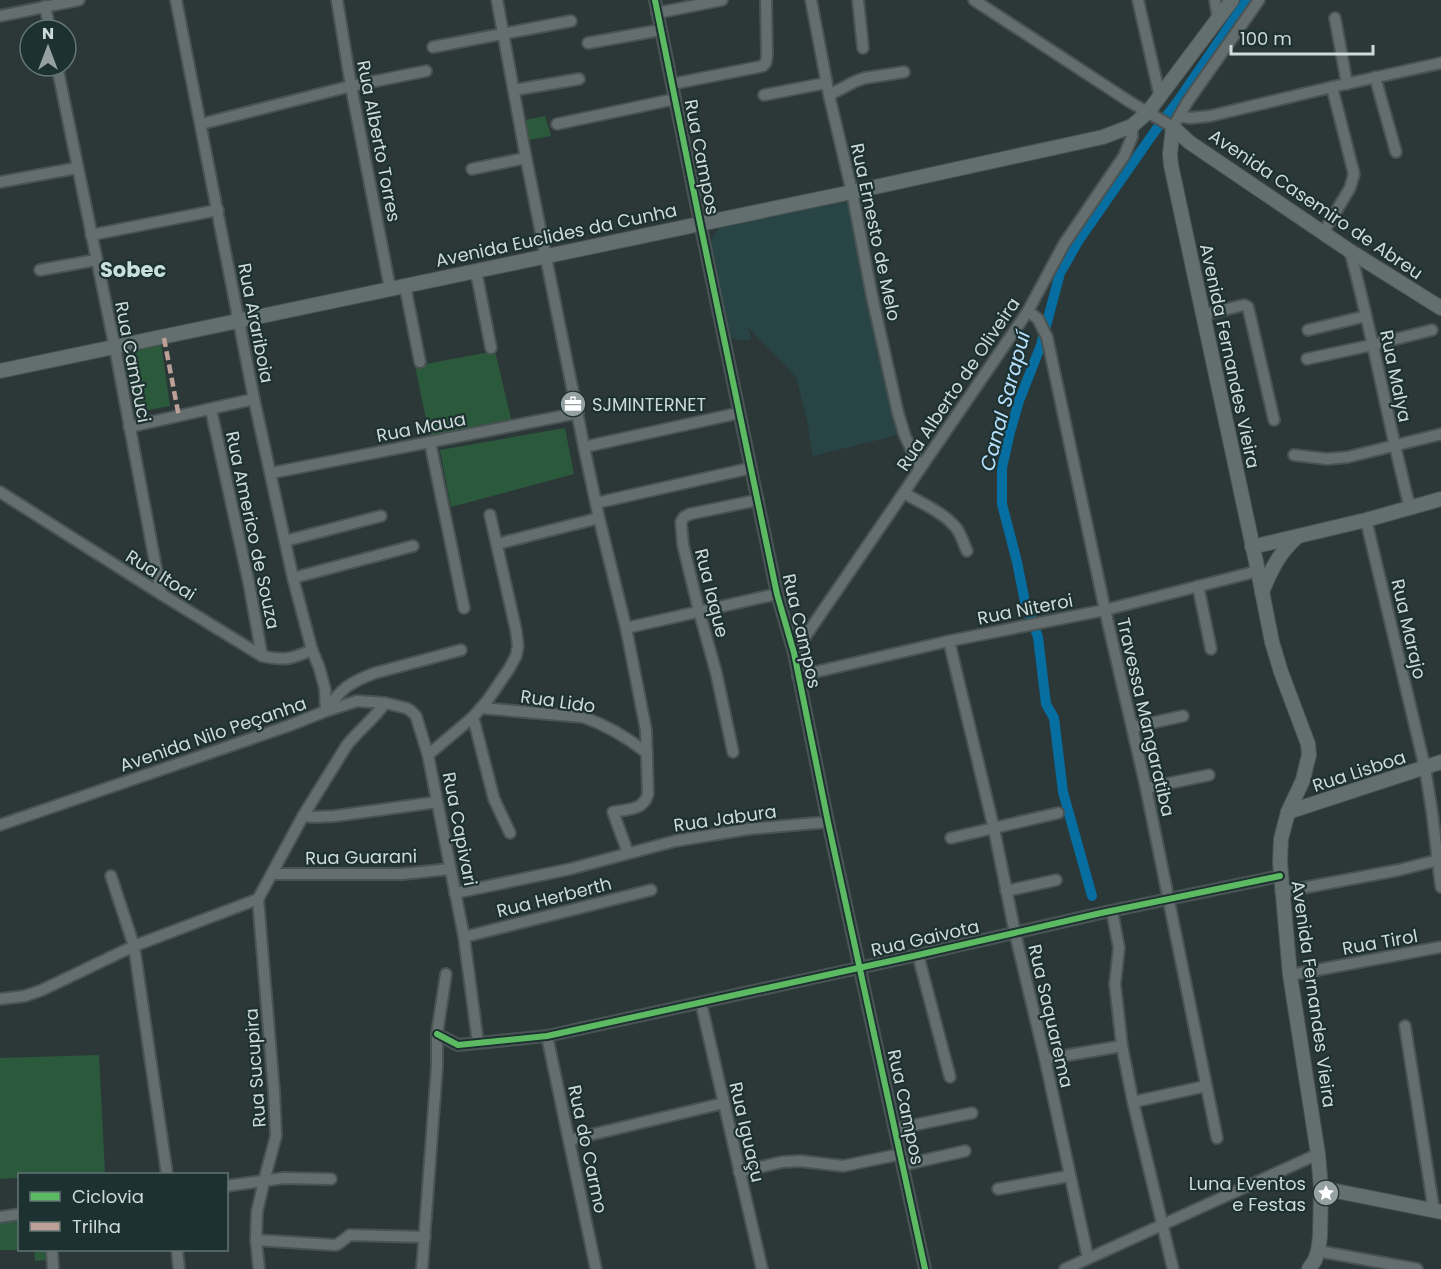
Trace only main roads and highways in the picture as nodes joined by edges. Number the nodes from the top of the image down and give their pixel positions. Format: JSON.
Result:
{"nodes":[{"id":1,"x":1232,"y":0,"type":"edge"},
{"id":2,"x":1173,"y":122,"type":"joint"},
{"id":3,"x":1441,"y":308,"type":"edge"},
{"id":4,"x":0,"y":371,"type":"edge"},
{"id":5,"x":1441,"y":499,"type":"edge"},
{"id":6,"x":1298,"y":536,"type":"junction"},
{"id":7,"x":1252,"y":547,"type":"junction"},
{"id":8,"x":1262,"y":592,"type":"junction"},
{"id":9,"x":1441,"y":762,"type":"edge"},
{"id":10,"x":1288,"y":812,"type":"junction"},
{"id":11,"x":1321,"y":1188,"type":"junction"},
{"id":12,"x":1437,"y":1211,"type":"edge"},
{"id":13,"x":1311,"y":1268,"type":"edge"}],
"edges":[{"from":1,"to":4,"type":"main road","name":"Avenida Euclides da Cunha"},
{"from":2,"to":3,"type":"main road","name":"Avenida Casemiro de Abreu"},
{"from":2,"to":7,"type":"main road","name":"Avenida Fernandes Vieira"},
{"from":5,"to":6,"type":"main road"},
{"from":6,"to":7,"type":"main road"},
{"from":6,"to":8,"type":"main road"},
{"from":7,"to":8,"type":"main road","name":"Avenida Fernandes Vieira"},
{"from":8,"to":10,"type":"main road","name":"Avenida Fernandes Vieira"},
{"from":9,"to":10,"type":"main road","name":"Rua Lisboa"},
{"from":10,"to":11,"type":"main road","name":"Avenida Fernandes Vieira"},
{"from":11,"to":12,"type":"main road"},
{"from":11,"to":13,"type":"main road","name":"Avenida Fernandes Vieira"}]}
